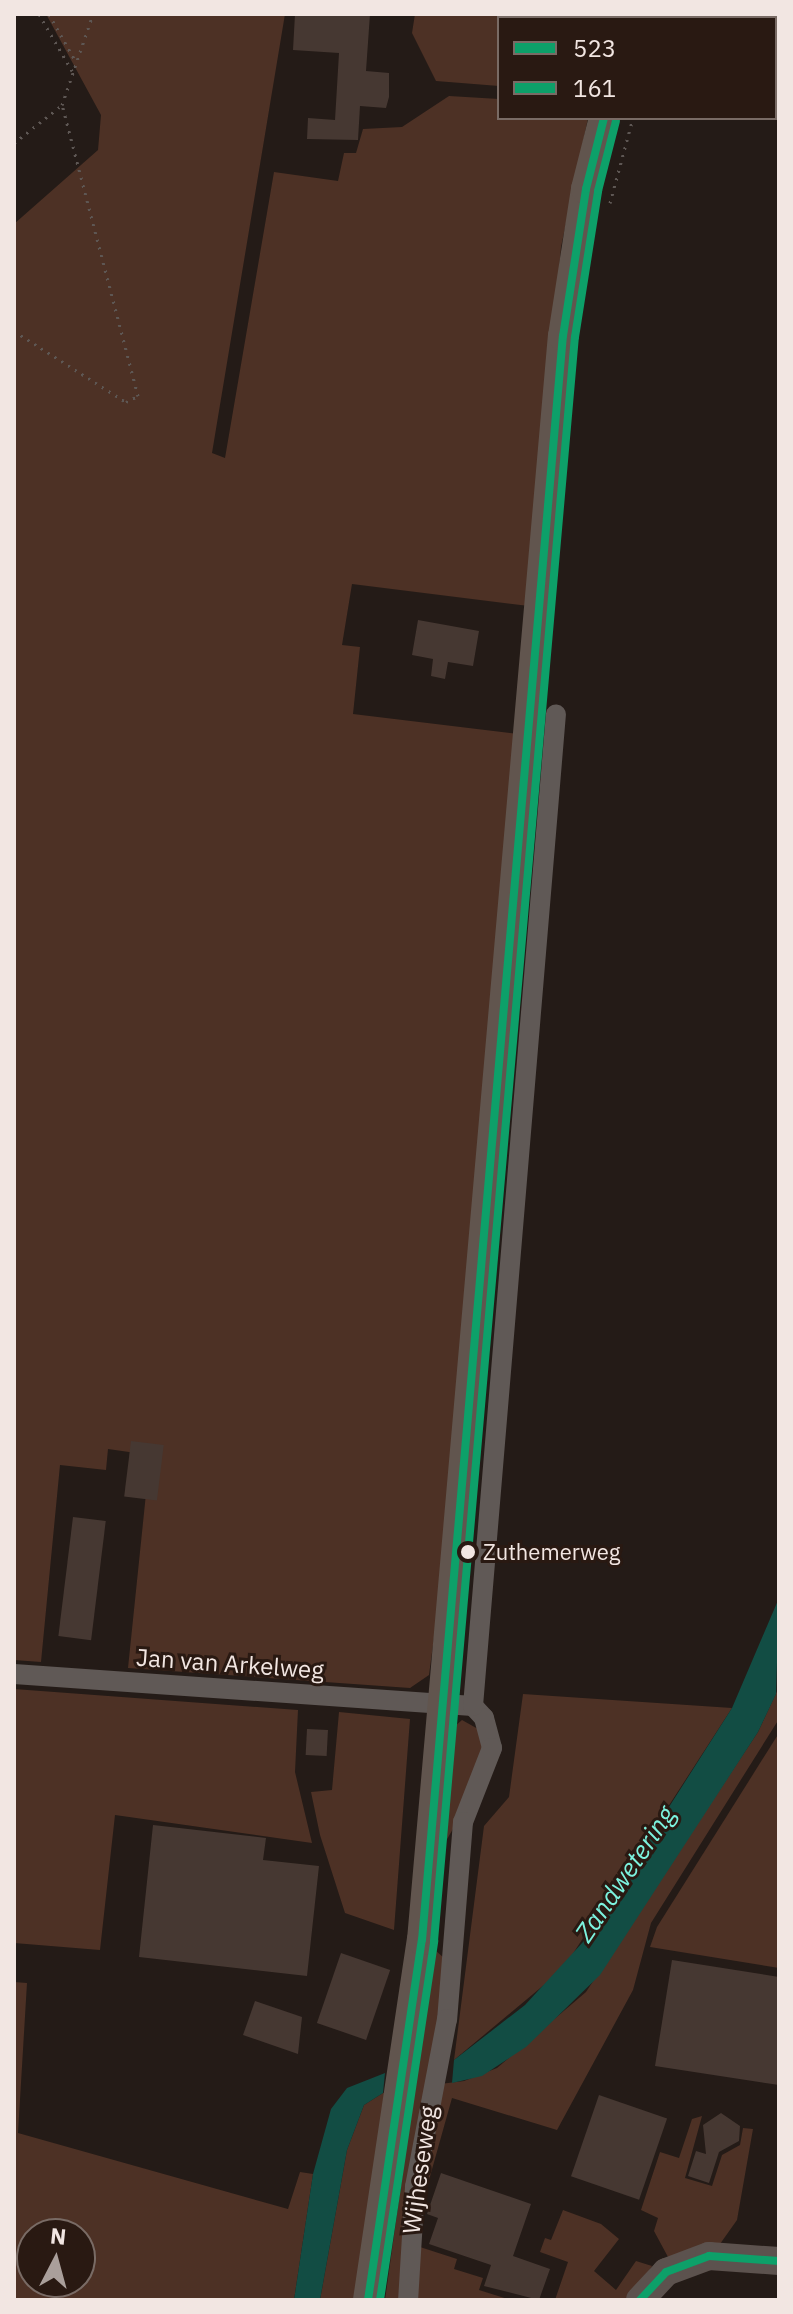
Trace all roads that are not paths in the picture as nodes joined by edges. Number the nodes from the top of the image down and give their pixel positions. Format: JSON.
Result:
{"nodes":[{"id":1,"x":603,"y":120,"type":"edge"},
{"id":2,"x":556,"y":714,"type":"dead end"},
{"id":3,"x":14,"y":1674,"type":"edge"},
{"id":4,"x":443,"y":1704,"type":"junction"},
{"id":5,"x":473,"y":1706,"type":"junction"},
{"id":6,"x":422,"y":1940,"type":"junction"},
{"id":7,"x":454,"y":1945,"type":"junction"},
{"id":8,"x":779,"y":2261,"type":"edge"},
{"id":9,"x":368,"y":2300,"type":"edge"},
{"id":10,"x":408,"y":2300,"type":"edge"},
{"id":11,"x":640,"y":2300,"type":"edge"}],
"edges":[{"from":1,"to":4,"type":"main road","name":"Wijheseweg"},
{"from":2,"to":5,"type":"street"},
{"from":3,"to":4,"type":"street","name":"Jan van Arkelweg"},
{"from":4,"to":5,"type":"street"},
{"from":4,"to":6,"type":"main road","name":"Wijheseweg"},
{"from":5,"to":7,"type":"street","name":"Wijheseweg"},
{"from":6,"to":7,"type":"street"},
{"from":6,"to":9,"type":"main road","name":"Wijheseweg"},
{"from":7,"to":10,"type":"street","name":"Wijheseweg"},
{"from":8,"to":11,"type":"street"}]}
